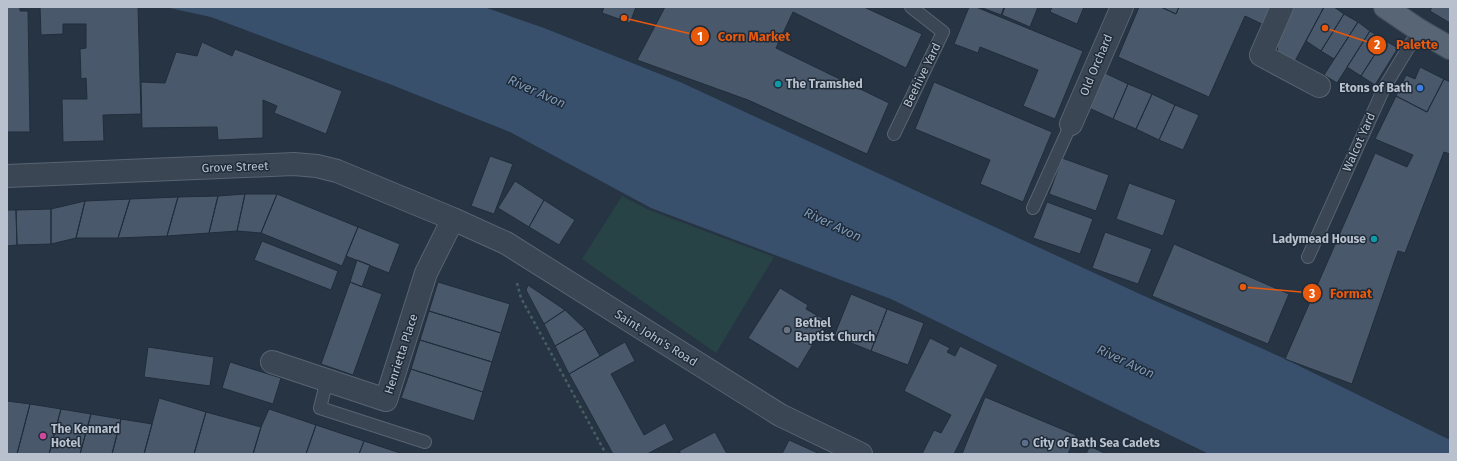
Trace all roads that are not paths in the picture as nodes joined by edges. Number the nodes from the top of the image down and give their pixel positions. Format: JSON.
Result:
{"nodes":[{"id":1,"x":911,"y":7,"type":"edge"},
{"id":2,"x":1122,"y":7,"type":"edge"},
{"id":3,"x":1282,"y":7,"type":"edge"},
{"id":4,"x":1385,"y":7,"type":"edge"},
{"id":5,"x":1419,"y":30,"type":"junction"},
{"id":6,"x":1450,"y":48,"type":"edge"},
{"id":7,"x":1319,"y":86,"type":"dead end"},
{"id":8,"x":1071,"y":124,"type":"joint"},
{"id":9,"x":894,"y":134,"type":"dead end"},
{"id":10,"x":7,"y":176,"type":"edge"},
{"id":11,"x":1033,"y":208,"type":"dead end"},
{"id":12,"x":454,"y":219,"type":"junction"},
{"id":13,"x":1308,"y":257,"type":"dead end"},
{"id":14,"x":272,"y":362,"type":"dead end"},
{"id":15,"x":327,"y":380,"type":"junction"},
{"id":16,"x":425,"y":442,"type":"dead end"},
{"id":17,"x":861,"y":454,"type":"edge"}],
"edges":[{"from":1,"to":9,"type":"lane","name":"Beehive Yard"},
{"from":2,"to":8,"type":"street","name":"Old Orchard"},
{"from":3,"to":7,"type":"street"},
{"from":4,"to":5,"type":"main road"},
{"from":5,"to":6,"type":"main road"},
{"from":5,"to":13,"type":"lane","name":"Walcot Yard"},
{"from":8,"to":11,"type":"lane"},
{"from":10,"to":12,"type":"street","name":"Grove Street"},
{"from":12,"to":15,"type":"street","name":"Henrietta Place"},
{"from":12,"to":17,"type":"street","name":"Saint John's Road"},
{"from":14,"to":15,"type":"street","name":"Henrietta Place"},
{"from":15,"to":16,"type":"lane"}]}
